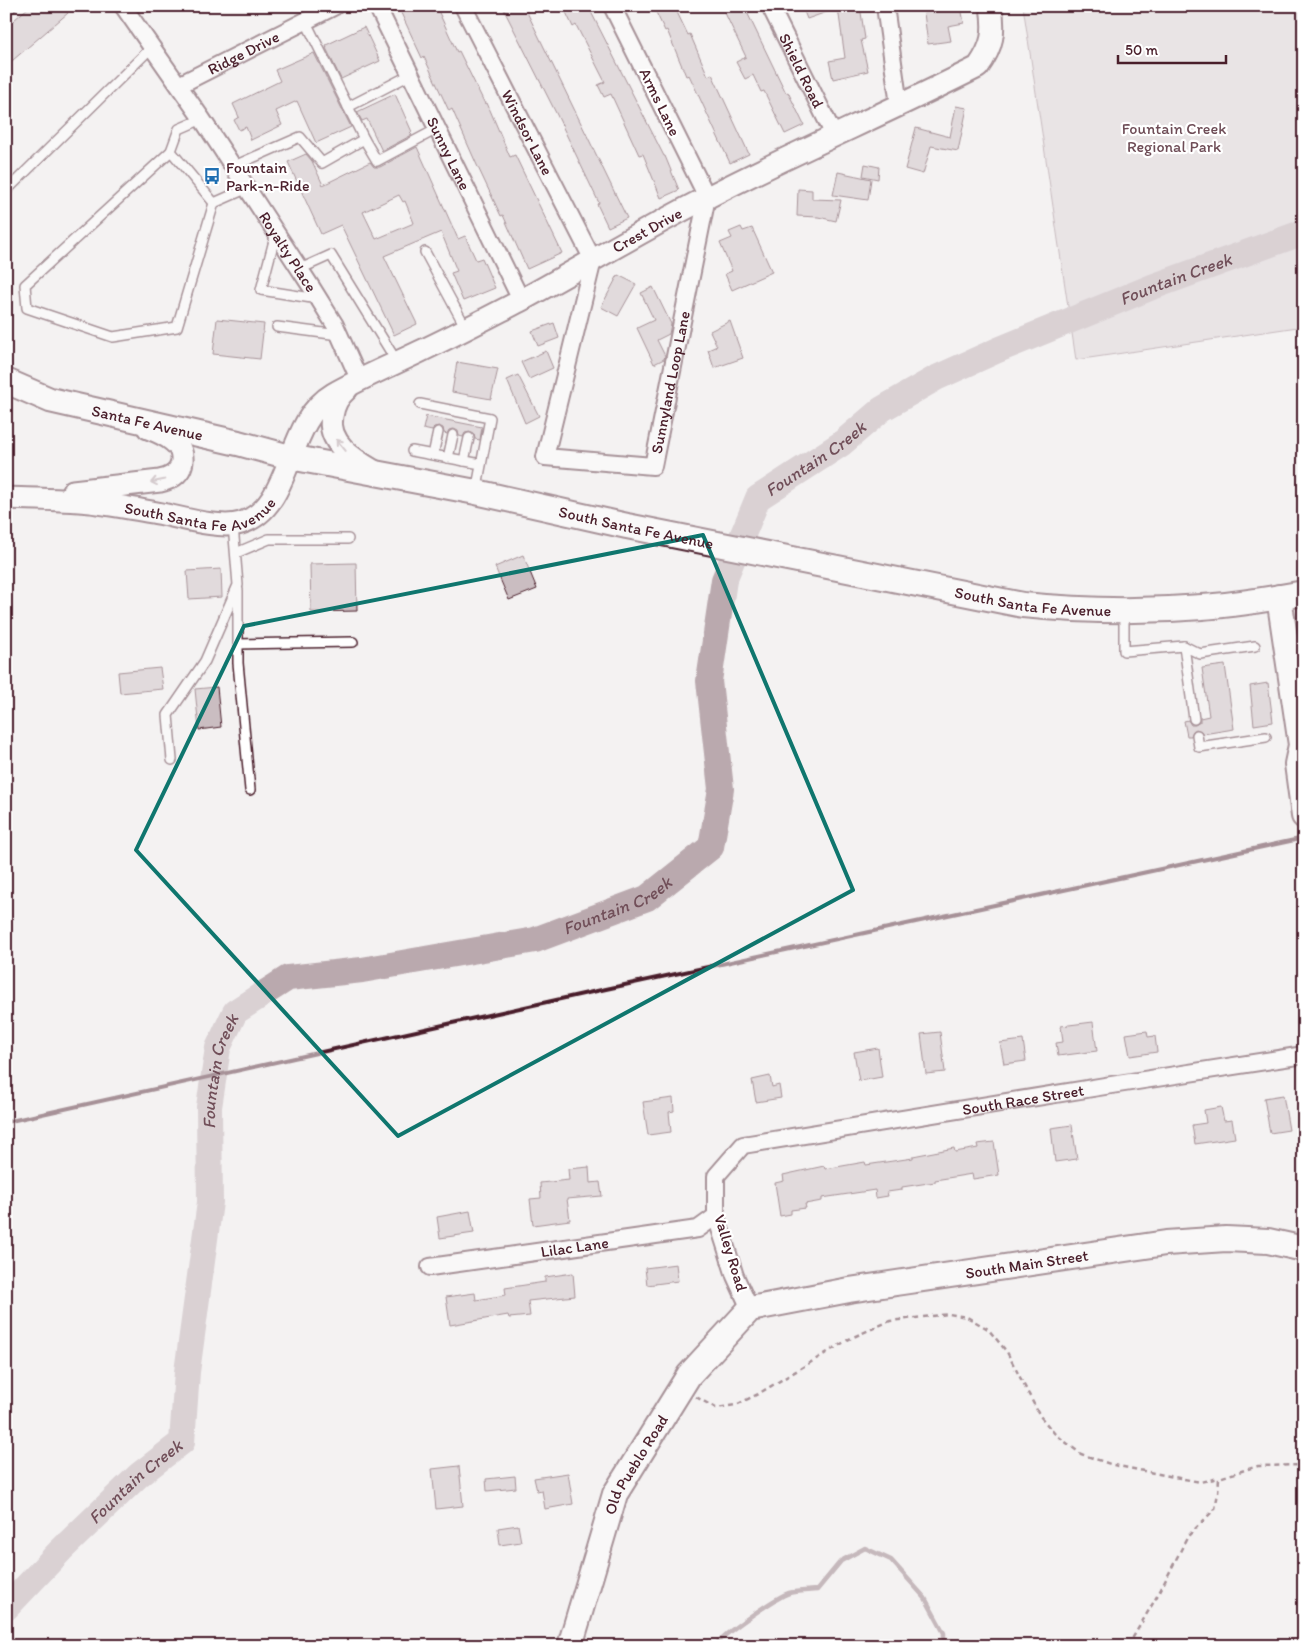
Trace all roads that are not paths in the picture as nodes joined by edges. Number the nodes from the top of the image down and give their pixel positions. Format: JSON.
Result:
{"nodes":[{"id":1,"x":12,"y":6,"type":"edge"},
{"id":2,"x":123,"y":6,"type":"edge"},
{"id":3,"x":335,"y":6,"type":"edge"},
{"id":4,"x":376,"y":6,"type":"edge"},
{"id":5,"x":462,"y":6,"type":"edge"},
{"id":6,"x":612,"y":6,"type":"edge"},
{"id":7,"x":770,"y":6,"type":"edge"},
{"id":8,"x":885,"y":6,"type":"edge"},
{"id":9,"x":991,"y":6,"type":"edge"},
{"id":10,"x":6,"y":12,"type":"edge"},
{"id":11,"x":306,"y":20,"type":"junction"},
{"id":12,"x":152,"y":47,"type":"junction"},
{"id":13,"x":410,"y":75,"type":"junction"},
{"id":14,"x":179,"y":85,"type":"junction"},
{"id":15,"x":899,"y":106,"type":"junction"},
{"id":16,"x":348,"y":107,"type":"junction"},
{"id":17,"x":202,"y":120,"type":"junction"},
{"id":18,"x":437,"y":129,"type":"junction"},
{"id":19,"x":834,"y":135,"type":"junction"},
{"id":20,"x":364,"y":139,"type":"junction"},
{"id":21,"x":172,"y":151,"type":"junction"},
{"id":22,"x":234,"y":166,"type":"junction"},
{"id":23,"x":248,"y":188,"type":"junction"},
{"id":24,"x":6,"y":191,"type":"edge"},
{"id":25,"x":707,"y":197,"type":"junction"},
{"id":26,"x":214,"y":203,"type":"junction"},
{"id":27,"x":276,"y":232,"type":"junction"},
{"id":28,"x":425,"y":252,"type":"dead end"},
{"id":29,"x":593,"y":260,"type":"junction"},
{"id":30,"x":300,"y":269,"type":"junction"},
{"id":31,"x":319,"y":299,"type":"junction"},
{"id":32,"x":521,"y":300,"type":"junction"},
{"id":33,"x":277,"y":327,"type":"dead end"},
{"id":34,"x":466,"y":328,"type":"junction"},
{"id":35,"x":339,"y":335,"type":"junction"},
{"id":36,"x":397,"y":362,"type":"junction"},
{"id":37,"x":359,"y":379,"type":"junction"},
{"id":38,"x":6,"y":381,"type":"edge"},
{"id":39,"x":420,"y":404,"type":"dead end"},
{"id":40,"x":443,"y":408,"type":"junction"},
{"id":41,"x":458,"y":411,"type":"junction"},
{"id":42,"x":473,"y":414,"type":"junction"},
{"id":43,"x":441,"y":419,"type":"dead end"},
{"id":44,"x":135,"y":421,"type":"junction"},
{"id":45,"x":456,"y":422,"type":"dead end"},
{"id":46,"x":471,"y":425,"type":"dead end"},
{"id":47,"x":438,"y":432,"type":"dead end"},
{"id":48,"x":453,"y":435,"type":"dead end"},
{"id":49,"x":469,"y":438,"type":"dead end"},
{"id":50,"x":412,"y":451,"type":"dead end"},
{"id":51,"x":433,"y":454,"type":"junction"},
{"id":52,"x":290,"y":457,"type":"junction"},
{"id":53,"x":448,"y":458,"type":"junction"},
{"id":54,"x":464,"y":461,"type":"junction"},
{"id":55,"x":481,"y":464,"type":"junction"},
{"id":56,"x":379,"y":474,"type":"junction"},
{"id":57,"x":476,"y":492,"type":"junction"},
{"id":58,"x":11,"y":498,"type":"edge"},
{"id":59,"x":234,"y":525,"type":"junction"},
{"id":60,"x":348,"y":539,"type":"dead end"},
{"id":61,"x":236,"y":553,"type":"junction"},
{"id":62,"x":238,"y":585,"type":"junction"},
{"id":63,"x":1304,"y":593,"type":"edge"},
{"id":64,"x":1279,"y":597,"type":"junction"},
{"id":65,"x":1124,"y":610,"type":"junction"},
{"id":66,"x":353,"y":642,"type":"dead end"},
{"id":67,"x":238,"y":644,"type":"junction"},
{"id":68,"x":1184,"y":646,"type":"junction"},
{"id":69,"x":1255,"y":646,"type":"dead end"},
{"id":70,"x":1194,"y":719,"type":"dead end"},
{"id":71,"x":1197,"y":735,"type":"dead end"},
{"id":72,"x":1266,"y":736,"type":"dead end"},
{"id":73,"x":1302,"y":746,"type":"edge"},
{"id":74,"x":172,"y":760,"type":"dead end"},
{"id":75,"x":250,"y":790,"type":"dead end"},
{"id":76,"x":1304,"y":816,"type":"edge"},
{"id":77,"x":1304,"y":1056,"type":"edge"},
{"id":78,"x":743,"y":1146,"type":"joint"},
{"id":79,"x":716,"y":1216,"type":"junction"},
{"id":80,"x":1304,"y":1249,"type":"edge"},
{"id":81,"x":430,"y":1266,"type":"dead end"},
{"id":82,"x":750,"y":1309,"type":"junction"},
{"id":83,"x":570,"y":1646,"type":"edge"}],
"edges":[{"from":1,"to":10,"type":"lane"},
{"from":2,"to":12,"type":"street","name":"Royalty Place"},
{"from":3,"to":11,"type":"street","name":"Ridge Drive"},
{"from":4,"to":13,"type":"street","name":"Sunny Lane"},
{"from":5,"to":29,"type":"street","name":"Windsor Lane"},
{"from":6,"to":25,"type":"street","name":"Arms Lane"},
{"from":7,"to":19,"type":"street","name":"Shield Road"},
{"from":8,"to":15,"type":"street"},
{"from":9,"to":15,"type":"street","name":"Crest Drive"},
{"from":11,"to":14,"type":"street","name":"Ridge Drive"},
{"from":11,"to":16,"type":"lane"},
{"from":12,"to":14,"type":"street","name":"Royalty Place"},
{"from":12,"to":24,"type":"lane"},
{"from":13,"to":16,"type":"lane"},
{"from":13,"to":18,"type":"street","name":"Sunny Lane"},
{"from":14,"to":17,"type":"street","name":"Royalty Place"},
{"from":15,"to":19,"type":"street","name":"Crest Drive"},
{"from":16,"to":20,"type":"lane"},
{"from":17,"to":21,"type":"lane"},
{"from":17,"to":22,"type":"street","name":"Royalty Place"},
{"from":18,"to":20,"type":"lane"},
{"from":18,"to":32,"type":"street","name":"Sunny Lane"},
{"from":19,"to":25,"type":"street","name":"Crest Drive"},
{"from":20,"to":22,"type":"lane"},
{"from":21,"to":26,"type":"lane"},
{"from":21,"to":26,"type":"lane"},
{"from":22,"to":23,"type":"street","name":"Royalty Place"},
{"from":23,"to":26,"type":"lane"},
{"from":23,"to":27,"type":"street","name":"Royalty Place"},
{"from":25,"to":29,"type":"street","name":"Crest Drive"},
{"from":25,"to":29,"type":"street","name":"Sunnyland Loop Lane"},
{"from":27,"to":30,"type":"street","name":"Royalty Place"},
{"from":27,"to":31,"type":"lane"},
{"from":28,"to":34,"type":"lane"},
{"from":29,"to":32,"type":"street","name":"Crest Drive"},
{"from":30,"to":31,"type":"street","name":"Royalty Place"},
{"from":30,"to":36,"type":"lane"},
{"from":31,"to":35,"type":"street","name":"Royalty Place"},
{"from":32,"to":34,"type":"street","name":"Crest Drive"},
{"from":33,"to":35,"type":"lane"},
{"from":34,"to":36,"type":"street","name":"Crest Drive"},
{"from":35,"to":37,"type":"street","name":"Royalty Place"},
{"from":36,"to":37,"type":"street","name":"Crest Drive"},
{"from":37,"to":52,"type":"street","name":"Crest Drive"},
{"from":56,"to":37,"type":"street","one_way":true},
{"from":38,"to":44,"type":"main road","name":"Santa Fe Avenue"},
{"from":39,"to":40,"type":"lane"},
{"from":40,"to":41,"type":"lane"},
{"from":40,"to":43,"type":"lane"},
{"from":41,"to":42,"type":"lane"},
{"from":41,"to":45,"type":"lane"},
{"from":42,"to":46,"type":"lane"},
{"from":42,"to":55,"type":"lane"},
{"from":44,"to":52,"type":"main road","name":"Santa Fe Avenue"},
{"from":44,"to":58,"type":"street","one_way":true},
{"from":47,"to":51,"type":"lane"},
{"from":48,"to":53,"type":"lane"},
{"from":49,"to":54,"type":"lane"},
{"from":50,"to":51,"type":"lane"},
{"from":51,"to":53,"type":"lane"},
{"from":52,"to":56,"type":"main road","name":"South Santa Fe Avenue"},
{"from":52,"to":59,"type":"street","name":"South Santa Fe Avenue"},
{"from":53,"to":54,"type":"lane"},
{"from":54,"to":55,"type":"lane"},
{"from":55,"to":57,"type":"lane"},
{"from":56,"to":57,"type":"main road","name":"South Santa Fe Avenue"},
{"from":57,"to":65,"type":"main road","name":"South Santa Fe Avenue"},
{"from":58,"to":59,"type":"street","name":"South Santa Fe Avenue"},
{"from":59,"to":61,"type":"lane"},
{"from":60,"to":61,"type":"lane"},
{"from":61,"to":62,"type":"lane"},
{"from":62,"to":67,"type":"lane"},
{"from":62,"to":74,"type":"lane"},
{"from":63,"to":64,"type":"main road","name":"South Santa Fe Avenue"},
{"from":64,"to":65,"type":"main road","name":"South Santa Fe Avenue"},
{"from":64,"to":73,"type":"main road"},
{"from":65,"to":68,"type":"lane"},
{"from":66,"to":67,"type":"lane"},
{"from":67,"to":75,"type":"lane"},
{"from":68,"to":69,"type":"lane"},
{"from":68,"to":70,"type":"lane"},
{"from":71,"to":72,"type":"lane"},
{"from":73,"to":76,"type":"main road"},
{"from":77,"to":78,"type":"street","name":"South Race Street"},
{"from":78,"to":79,"type":"street","name":"Valley Road"},
{"from":79,"to":81,"type":"street","name":"Lilac Lane"},
{"from":79,"to":82,"type":"street","name":"Valley Road"},
{"from":80,"to":82,"type":"main road","name":"South Main Street"},
{"from":82,"to":83,"type":"main road","name":"Old Pueblo Road"}]}
